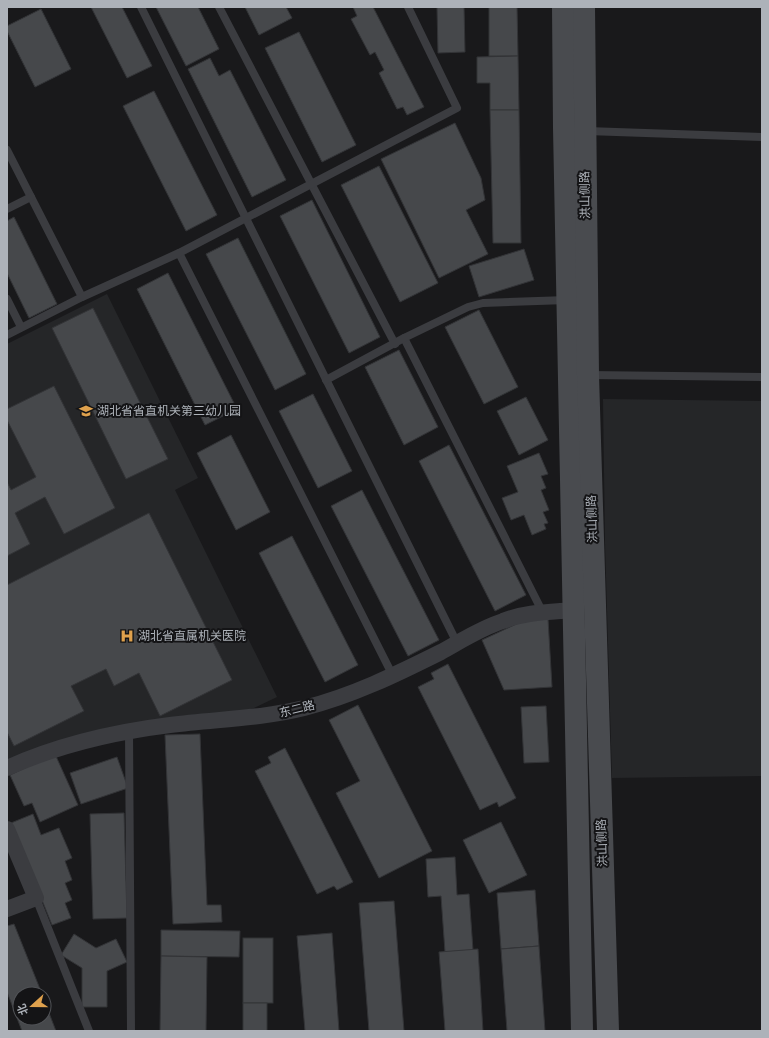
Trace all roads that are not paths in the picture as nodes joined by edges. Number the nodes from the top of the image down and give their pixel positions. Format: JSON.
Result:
{"nodes":[{"id":1,"x":141,"y":7,"type":"edge"},
{"id":2,"x":220,"y":7,"type":"edge"},
{"id":3,"x":408,"y":7,"type":"edge"},
{"id":4,"x":562,"y":7,"type":"edge"},
{"id":5,"x":584,"y":7,"type":"edge"},
{"id":6,"x":584,"y":131,"type":"junction"},
{"id":7,"x":762,"y":137,"type":"edge"},
{"id":8,"x":7,"y":150,"type":"edge"},
{"id":9,"x":312,"y":184,"type":"junction"},
{"id":10,"x":31,"y":197,"type":"junction"},
{"id":11,"x":7,"y":210,"type":"edge"},
{"id":12,"x":246,"y":218,"type":"junction"},
{"id":13,"x":178,"y":253,"type":"junction"},
{"id":14,"x":82,"y":297,"type":"junction"},
{"id":15,"x":7,"y":299,"type":"edge"},
{"id":16,"x":568,"y":300,"type":"junction"},
{"id":17,"x":22,"y":327,"type":"junction"},
{"id":18,"x":7,"y":335,"type":"edge"},
{"id":19,"x":404,"y":338,"type":"junction"},
{"id":20,"x":394,"y":344,"type":"junction"},
{"id":21,"x":588,"y":375,"type":"junction"},
{"id":22,"x":762,"y":377,"type":"edge"},
{"id":23,"x":326,"y":380,"type":"junction"},
{"id":24,"x":574,"y":610,"type":"junction"},
{"id":25,"x":543,"y":613,"type":"junction"},
{"id":26,"x":457,"y":643,"type":"junction"},
{"id":27,"x":393,"y":676,"type":"junction"},
{"id":28,"x":129,"y":731,"type":"junction"},
{"id":29,"x":7,"y":768,"type":"edge"},
{"id":30,"x":7,"y":829,"type":"edge"},
{"id":31,"x":36,"y":898,"type":"junction"},
{"id":32,"x":7,"y":909,"type":"edge"},
{"id":33,"x":89,"y":1031,"type":"edge"},
{"id":34,"x":131,"y":1031,"type":"edge"},
{"id":35,"x":582,"y":1031,"type":"edge"},
{"id":36,"x":608,"y":1031,"type":"edge"}],
"edges":[{"from":1,"to":12,"type":"lane"},
{"from":2,"to":9,"type":"lane"},
{"from":3,"to":9,"type":"lane"},
{"from":4,"to":16,"type":"main road","name":"洪山侧路"},
{"from":5,"to":6,"type":"main road","name":"洪山侧路"},
{"from":6,"to":7,"type":"lane"},
{"from":6,"to":21,"type":"main road","name":"洪山侧路"},
{"from":8,"to":10,"type":"lane"},
{"from":9,"to":12,"type":"lane"},
{"from":9,"to":20,"type":"lane"},
{"from":10,"to":11,"type":"lane"},
{"from":10,"to":14,"type":"lane"},
{"from":12,"to":13,"type":"lane"},
{"from":12,"to":23,"type":"lane"},
{"from":13,"to":14,"type":"lane"},
{"from":13,"to":27,"type":"lane"},
{"from":14,"to":17,"type":"lane"},
{"from":15,"to":17,"type":"lane"},
{"from":16,"to":19,"type":"lane"},
{"from":16,"to":24,"type":"main road","name":"洪山侧路"},
{"from":17,"to":18,"type":"lane"},
{"from":19,"to":20,"type":"lane"},
{"from":19,"to":25,"type":"lane"},
{"from":20,"to":23,"type":"lane"},
{"from":21,"to":22,"type":"lane"},
{"from":21,"to":36,"type":"main road","name":"洪山侧路"},
{"from":23,"to":26,"type":"lane"},
{"from":24,"to":25,"type":"street","name":"东二路"},
{"from":24,"to":35,"type":"main road","name":"洪山侧路"},
{"from":25,"to":26,"type":"street","name":"东二路"},
{"from":26,"to":27,"type":"street","name":"东二路"},
{"from":27,"to":28,"type":"street","name":"东二路"},
{"from":28,"to":29,"type":"street","name":"东二路"},
{"from":28,"to":34,"type":"lane"},
{"from":30,"to":31,"type":"street"},
{"from":31,"to":32,"type":"street"},
{"from":31,"to":33,"type":"lane"}]}
